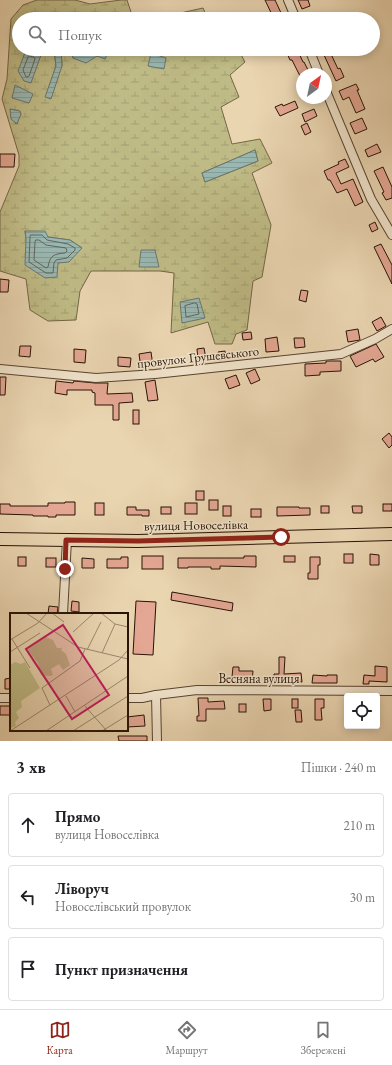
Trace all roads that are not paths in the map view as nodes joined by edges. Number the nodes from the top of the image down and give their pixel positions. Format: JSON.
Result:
{"nodes":[{"id":1,"x":288,"y":0,"type":"edge"},
{"id":2,"x":293,"y":12,"type":"edge"},
{"id":3,"x":312,"y":56,"type":"edge"},
{"id":4,"x":317,"y":68,"type":"edge"},
{"id":5,"x":331,"y":104,"type":"edge"},
{"id":6,"x":392,"y":236,"type":"edge"},
{"id":7,"x":392,"y":329,"type":"edge"},
{"id":8,"x":0,"y":368,"type":"edge"},
{"id":9,"x":392,"y":534,"type":"edge"},
{"id":10,"x":0,"y":539,"type":"edge"},
{"id":11,"x":66,"y":540,"type":"junction"},
{"id":12,"x":63,"y":613,"type":"edge"},
{"id":13,"x":392,"y":691,"type":"edge"},
{"id":14,"x":156,"y":695,"type":"junction"},
{"id":15,"x":128,"y":698,"type":"edge"},
{"id":16,"x":157,"y":741,"type":"edge"}],
"edges":[{"from":1,"to":2,"type":"street"},
{"from":3,"to":4,"type":"street"},
{"from":5,"to":6,"type":"street"},
{"from":7,"to":8,"type":"street","name":"провулок Грушевського"},
{"from":9,"to":11,"type":"main road","name":"вулиця Новоселівка"},
{"from":10,"to":11,"type":"main road","name":"вулиця Новоселівка"},
{"from":11,"to":12,"type":"street"},
{"from":13,"to":14,"type":"street","name":"Весняна вулиця"},
{"from":14,"to":15,"type":"street","name":"Весняна вулиця"},
{"from":14,"to":16,"type":"street"}]}
